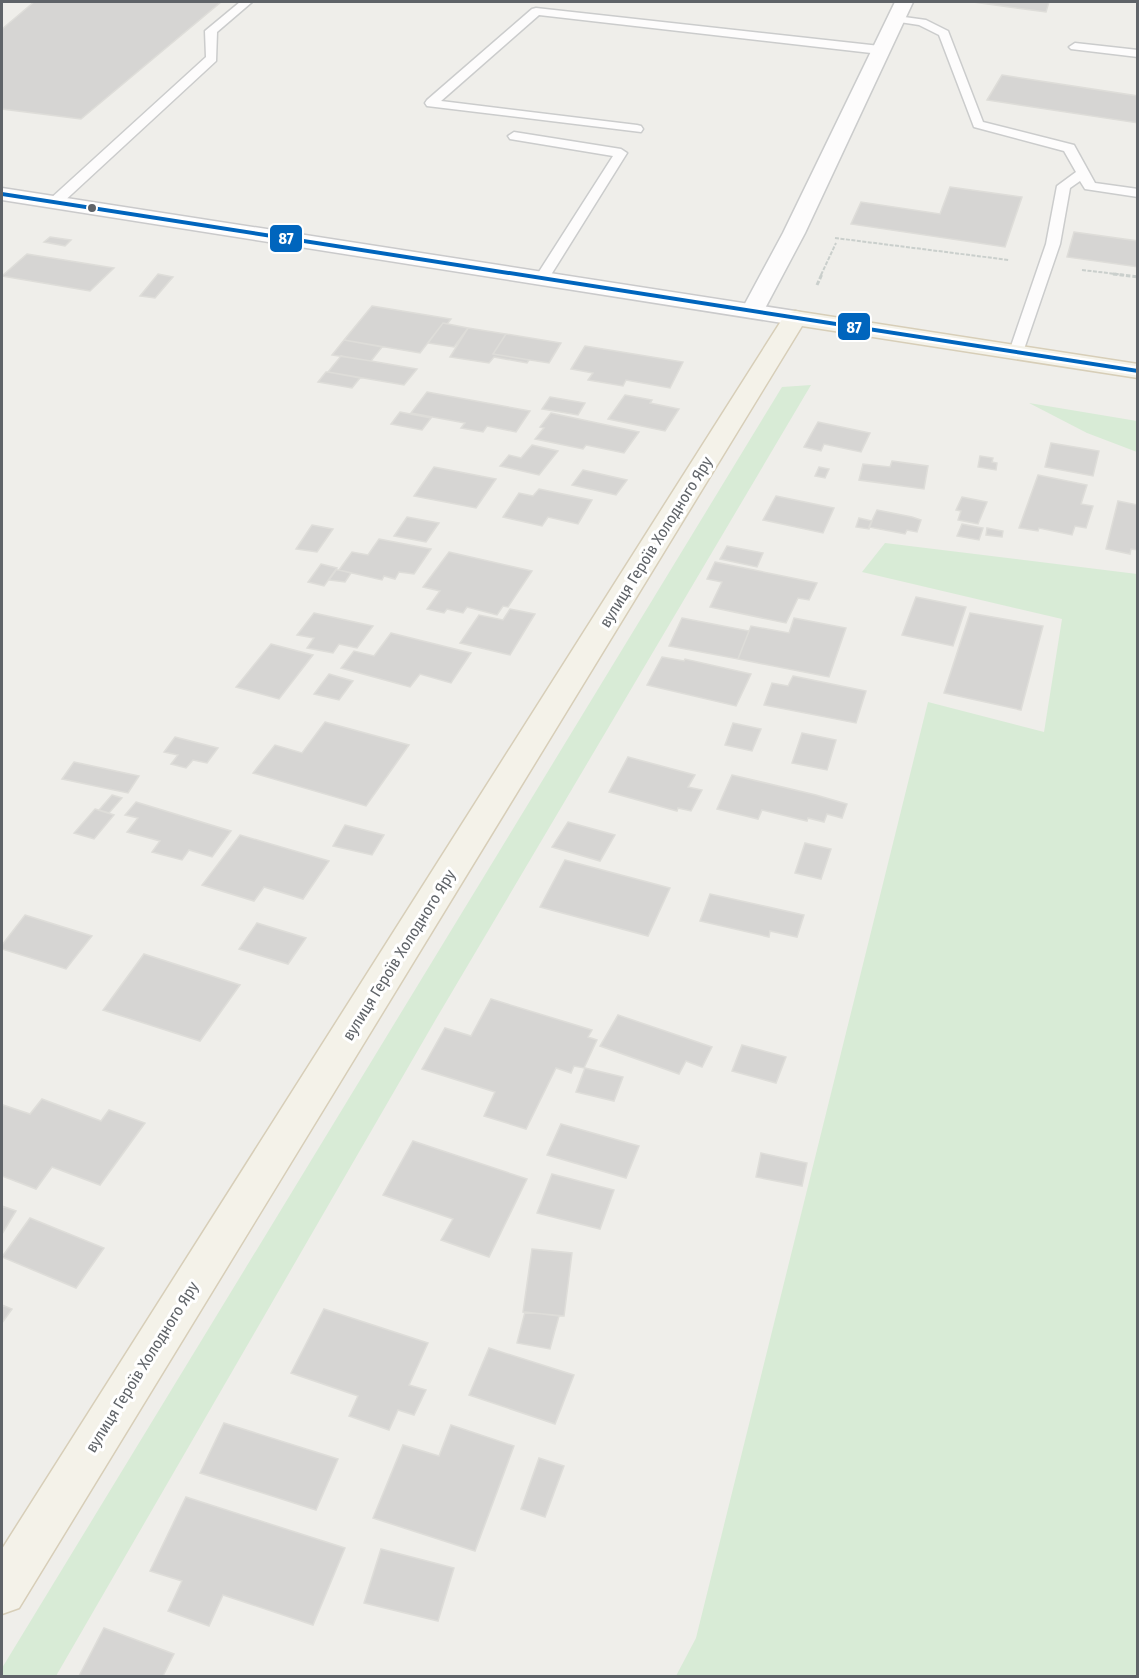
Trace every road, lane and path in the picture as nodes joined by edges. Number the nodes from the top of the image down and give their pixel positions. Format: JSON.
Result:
{"nodes":[{"id":1,"x":246,"y":2,"type":"edge"},
{"id":2,"x":904,"y":2,"type":"edge"},
{"id":3,"x":897,"y":20,"type":"junction"},
{"id":4,"x":1075,"y":47,"type":"dead end"},
{"id":5,"x":880,"y":50,"type":"junction"},
{"id":6,"x":1137,"y":54,"type":"edge"},
{"id":7,"x":638,"y":129,"type":"dead end"},
{"id":8,"x":514,"y":136,"type":"dead end"},
{"id":9,"x":1083,"y":173,"type":"junction"},
{"id":10,"x":1137,"y":193,"type":"edge"},
{"id":11,"x":2,"y":194,"type":"edge"},
{"id":12,"x":55,"y":202,"type":"junction"},
{"id":13,"x":794,"y":233,"type":"junction"},
{"id":14,"x":914,"y":247,"type":"dead end"},
{"id":15,"x":542,"y":278,"type":"junction"},
{"id":16,"x":753,"y":311,"type":"junction"},
{"id":17,"x":795,"y":318,"type":"junction"},
{"id":18,"x":1017,"y":352,"type":"junction"},
{"id":19,"x":1137,"y":371,"type":"edge"},
{"id":20,"x":2,"y":1591,"type":"edge"}],
"edges":[{"from":1,"to":12,"type":"lane"},
{"from":2,"to":3,"type":"main road"},
{"from":3,"to":5,"type":"main road"},
{"from":3,"to":9,"type":"lane"},
{"from":4,"to":6,"type":"lane"},
{"from":5,"to":7,"type":"lane"},
{"from":5,"to":13,"type":"main road"},
{"from":8,"to":15,"type":"lane"},
{"from":9,"to":10,"type":"lane"},
{"from":9,"to":18,"type":"lane"},
{"from":11,"to":12,"type":"main road"},
{"from":12,"to":15,"type":"main road"},
{"from":13,"to":14,"type":"path"},
{"from":13,"to":16,"type":"main road"},
{"from":15,"to":16,"type":"main road"},
{"from":16,"to":17,"type":"main road"},
{"from":17,"to":18,"type":"main road"},
{"from":17,"to":20,"type":"main road","name":"вулиця Героїв Холодного Яру"},
{"from":18,"to":19,"type":"main road"}]}
